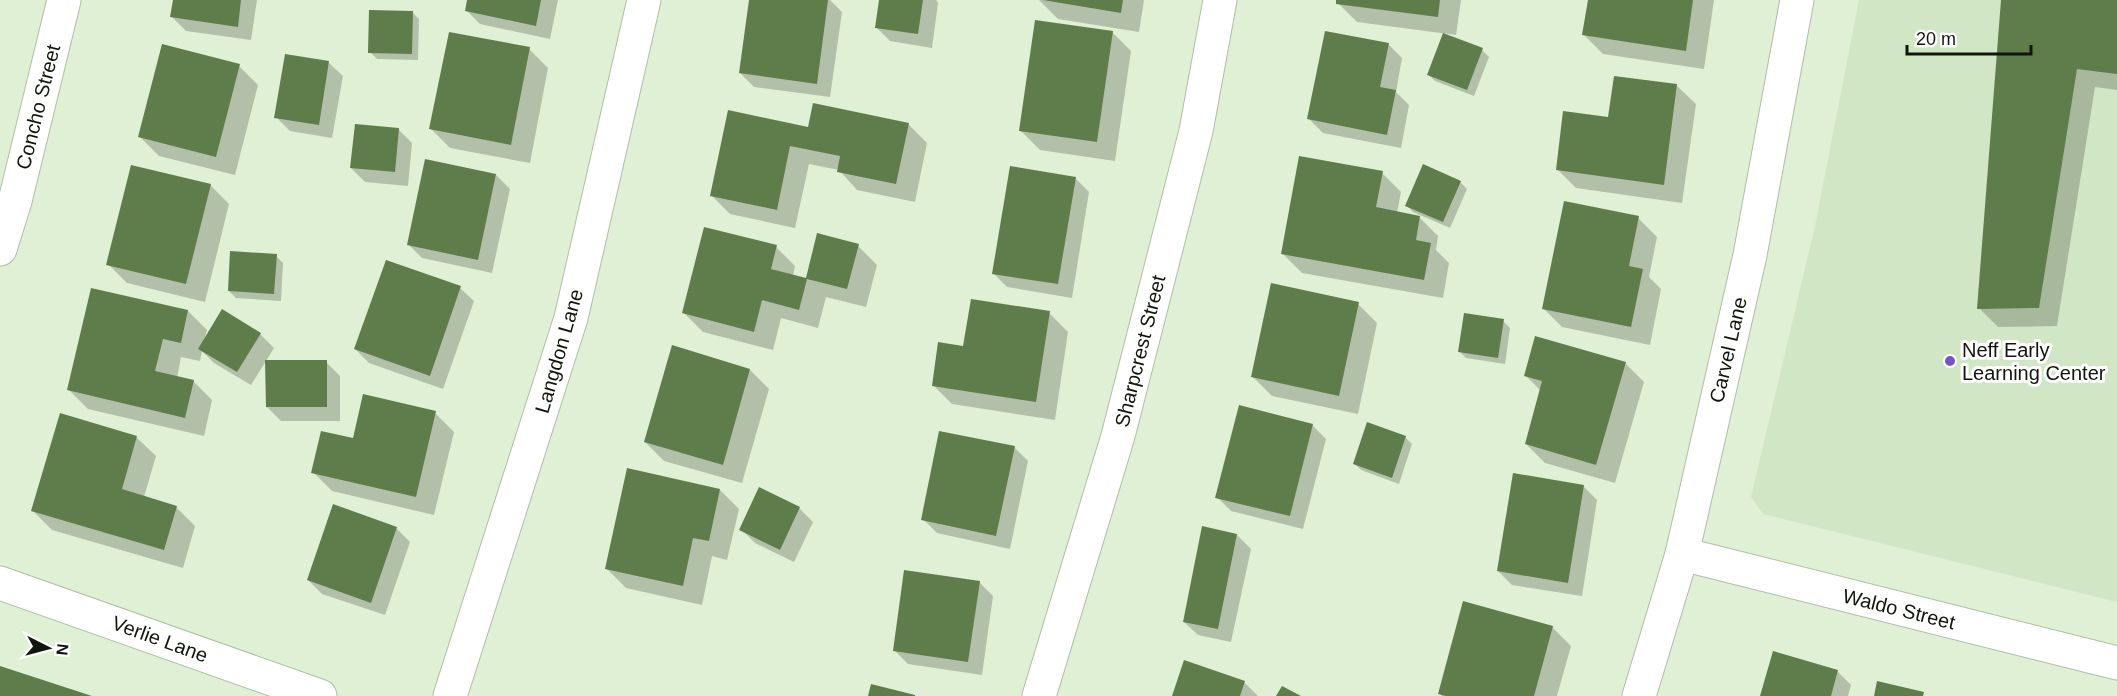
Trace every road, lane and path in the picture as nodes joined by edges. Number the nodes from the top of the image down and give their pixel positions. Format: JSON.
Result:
{"nodes":[{"id":1,"x":64,"y":0,"type":"edge"},
{"id":2,"x":644,"y":0,"type":"edge"},
{"id":3,"x":1220,"y":0,"type":"edge"},
{"id":4,"x":1797,"y":0,"type":"edge"},
{"id":5,"x":0,"y":249,"type":"edge"},
{"id":6,"x":1682,"y":554,"type":"junction"},
{"id":7,"x":0,"y":583,"type":"edge"},
{"id":8,"x":2117,"y":663,"type":"edge"},
{"id":9,"x":320,"y":696,"type":"edge"},
{"id":10,"x":450,"y":696,"type":"edge"},
{"id":11,"x":1040,"y":696,"type":"edge"},
{"id":12,"x":1639,"y":696,"type":"edge"}],
"edges":[{"from":1,"to":5,"type":"street","name":"Concho Street"},
{"from":2,"to":10,"type":"street","name":"Langdon Lane"},
{"from":3,"to":11,"type":"street","name":"Sharpcrest Street"},
{"from":4,"to":6,"type":"street","name":"Carvel Lane"},
{"from":6,"to":8,"type":"street","name":"Waldo Street"},
{"from":6,"to":12,"type":"street","name":"Carvel Lane"},
{"from":7,"to":9,"type":"street","name":"Verlie Lane"}]}
